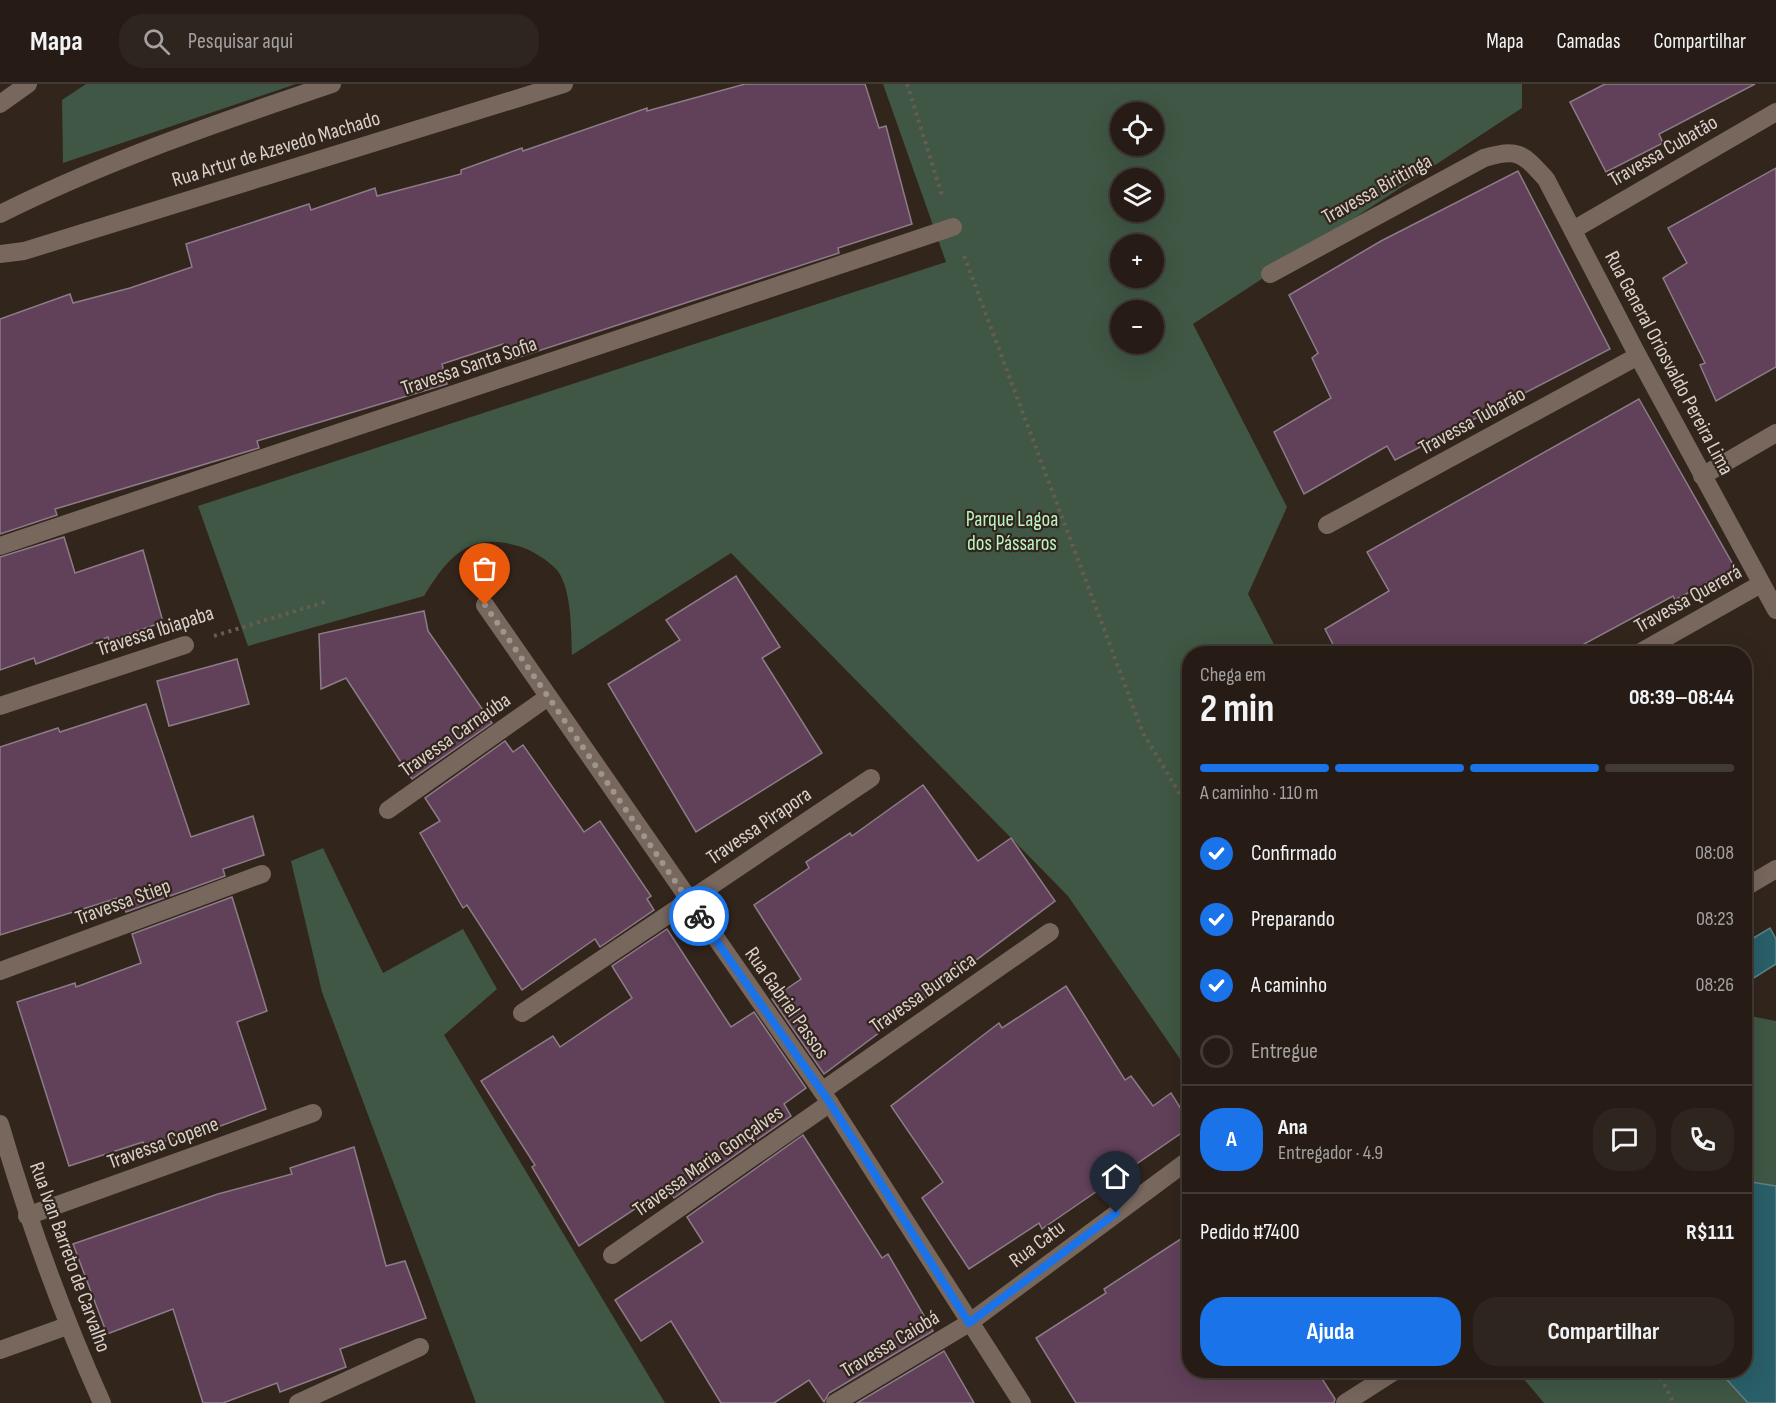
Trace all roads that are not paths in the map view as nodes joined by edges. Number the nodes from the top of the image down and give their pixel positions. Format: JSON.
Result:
{"nodes":[{"id":1,"x":28,"y":84,"type":"edge"},
{"id":2,"x":332,"y":84,"type":"edge"},
{"id":3,"x":564,"y":84,"type":"edge"},
{"id":4,"x":0,"y":104,"type":"edge"},
{"id":5,"x":1776,"y":112,"type":"edge"},
{"id":6,"x":1509,"y":151,"type":"joint"},
{"id":7,"x":0,"y":214,"type":"edge"},
{"id":8,"x":953,"y":227,"type":"road end"},
{"id":9,"x":1573,"y":230,"type":"junction"},
{"id":10,"x":0,"y":254,"type":"edge"},
{"id":11,"x":1270,"y":274,"type":"dead end"},
{"id":12,"x":1638,"y":356,"type":"junction"},
{"id":13,"x":1776,"y":433,"type":"edge"},
{"id":14,"x":1702,"y":476,"type":"junction"},
{"id":15,"x":1327,"y":525,"type":"dead end"},
{"id":16,"x":0,"y":546,"type":"edge"},
{"id":17,"x":1761,"y":584,"type":"junction"},
{"id":18,"x":485,"y":605,"type":"dead end"},
{"id":19,"x":1776,"y":610,"type":"edge"},
{"id":20,"x":185,"y":645,"type":"road end"},
{"id":21,"x":1651,"y":646,"type":"edge"},
{"id":22,"x":548,"y":697,"type":"junction"},
{"id":23,"x":0,"y":705,"type":"edge"},
{"id":24,"x":872,"y":778,"type":"dead end"},
{"id":25,"x":388,"y":810,"type":"dead end"},
{"id":26,"x":1776,"y":869,"type":"edge"},
{"id":27,"x":262,"y":874,"type":"dead end"},
{"id":28,"x":1752,"y":883,"type":"edge"},
{"id":29,"x":688,"y":901,"type":"junction"},
{"id":30,"x":1050,"y":932,"type":"dead end"},
{"id":31,"x":0,"y":971,"type":"edge"},
{"id":32,"x":522,"y":1013,"type":"dead end"},
{"id":33,"x":826,"y":1097,"type":"junction"},
{"id":34,"x":314,"y":1113,"type":"dead end"},
{"id":35,"x":0,"y":1124,"type":"edge"},
{"id":36,"x":1182,"y":1164,"type":"edge"},
{"id":37,"x":27,"y":1216,"type":"junction"},
{"id":38,"x":612,"y":1255,"type":"dead end"},
{"id":39,"x":969,"y":1323,"type":"junction"},
{"id":40,"x":67,"y":1326,"type":"junction"},
{"id":41,"x":420,"y":1347,"type":"dead end"},
{"id":42,"x":0,"y":1350,"type":"edge"},
{"id":43,"x":1384,"y":1378,"type":"edge"},
{"id":44,"x":102,"y":1403,"type":"edge"},
{"id":45,"x":298,"y":1403,"type":"edge"},
{"id":46,"x":835,"y":1403,"type":"edge"},
{"id":47,"x":1022,"y":1403,"type":"edge"},
{"id":48,"x":1346,"y":1403,"type":"edge"}],
"edges":[{"from":1,"to":4,"type":"street"},
{"from":2,"to":7,"type":"street"},
{"from":3,"to":10,"type":"street","name":"Rua Artur de Azevedo Machado"},
{"from":5,"to":9,"type":"street","name":"Travessa Cubatão"},
{"from":6,"to":9,"type":"street","name":"Rua General Oriosvaldo Pereira Lima"},
{"from":6,"to":11,"type":"street","name":"Travessa Biritinga"},
{"from":8,"to":16,"type":"street","name":"Travessa Santa Sofia"},
{"from":9,"to":12,"type":"street","name":"Rua General Oriosvaldo Pereira Lima"},
{"from":12,"to":14,"type":"street","name":"Rua General Oriosvaldo Pereira Lima"},
{"from":12,"to":15,"type":"street","name":"Travessa Tubarão"},
{"from":13,"to":14,"type":"street"},
{"from":14,"to":17,"type":"street","name":"Rua General Oriosvaldo Pereira Lima"},
{"from":17,"to":19,"type":"street","name":"Rua General Oriosvaldo Pereira Lima"},
{"from":17,"to":21,"type":"street","name":"Travessa Quererá"},
{"from":18,"to":22,"type":"street","name":"Rua Gabriel Passos"},
{"from":20,"to":23,"type":"street","name":"Travessa Ibiapaba"},
{"from":22,"to":25,"type":"street","name":"Travessa Carnaúba"},
{"from":22,"to":29,"type":"street","name":"Rua Gabriel Passos"},
{"from":24,"to":29,"type":"street","name":"Travessa Pirapora"},
{"from":26,"to":28,"type":"street"},
{"from":27,"to":31,"type":"street","name":"Travessa Stiep"},
{"from":29,"to":32,"type":"street","name":"Travessa Pirapora"},
{"from":29,"to":33,"type":"street","name":"Rua Gabriel Passos"},
{"from":30,"to":33,"type":"street","name":"Travessa Buracica"},
{"from":33,"to":38,"type":"street","name":"Travessa Maria Gonçalves"},
{"from":33,"to":39,"type":"street","name":"Rua Gabriel Passos"},
{"from":34,"to":37,"type":"street","name":"Travessa Copene"},
{"from":35,"to":37,"type":"street","name":"Rua Ivan Barreto de Carvalho"},
{"from":36,"to":39,"type":"street","name":"Rua Catu"},
{"from":37,"to":40,"type":"street","name":"Rua Ivan Barreto de Carvalho"},
{"from":39,"to":46,"type":"street","name":"Travessa Caiobá"},
{"from":39,"to":47,"type":"street","name":"Rua Gabriel Passos"},
{"from":40,"to":42,"type":"street"},
{"from":40,"to":44,"type":"street","name":"Rua Ivan Barreto de Carvalho"},
{"from":41,"to":45,"type":"street"},
{"from":43,"to":48,"type":"street"}]}
